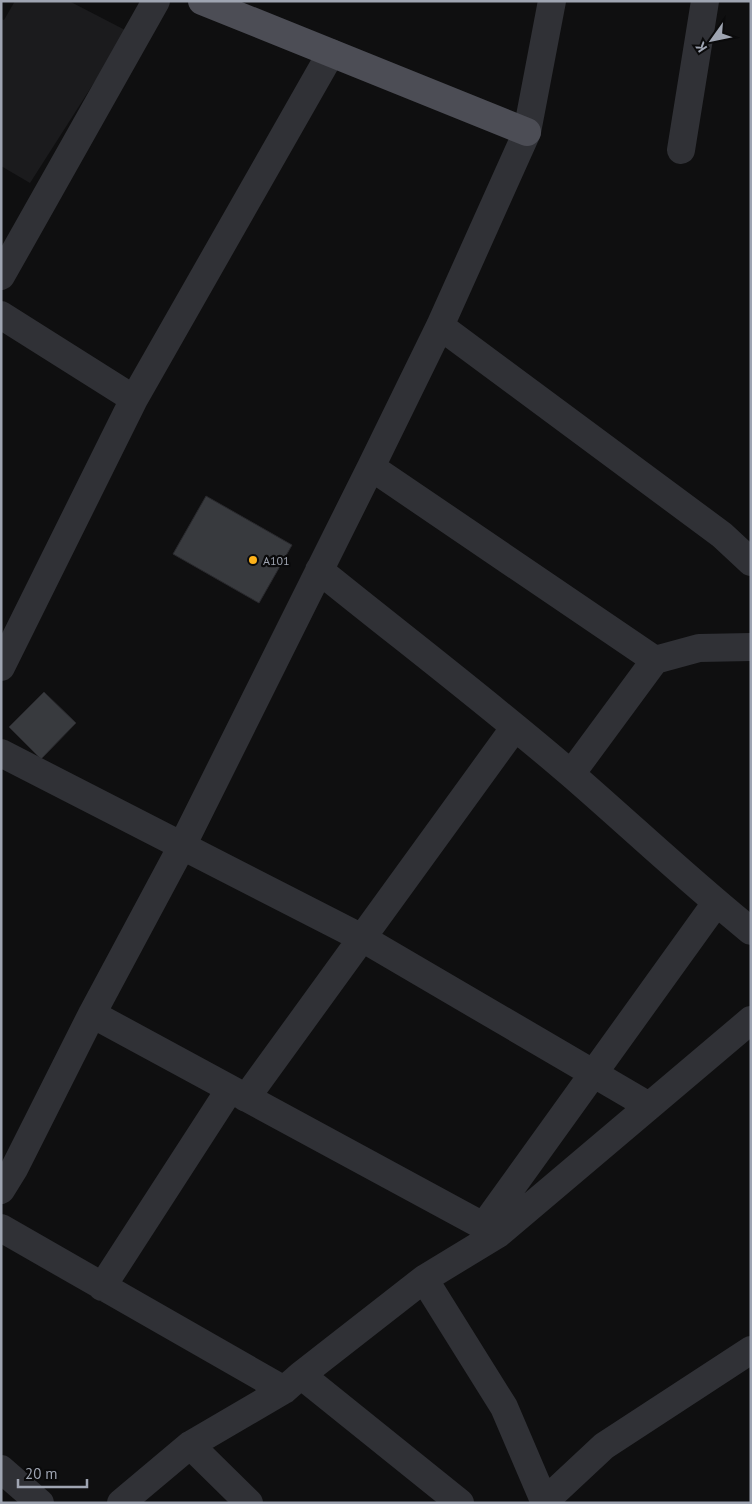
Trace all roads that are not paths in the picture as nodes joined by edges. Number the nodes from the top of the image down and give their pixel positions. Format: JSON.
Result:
{"nodes":[{"id":1,"x":156,"y":1,"type":"edge"},
{"id":2,"x":202,"y":1,"type":"edge"},
{"id":3,"x":552,"y":1,"type":"edge"},
{"id":4,"x":705,"y":1,"type":"edge"},
{"id":5,"x":331,"y":53,"type":"junction"},
{"id":6,"x":527,"y":132,"type":"junction"},
{"id":7,"x":681,"y":150,"type":"dead end"},
{"id":8,"x":1,"y":276,"type":"edge"},
{"id":9,"x":1,"y":315,"type":"edge"},
{"id":10,"x":440,"y":326,"type":"junction"},
{"id":11,"x":134,"y":399,"type":"junction"},
{"id":12,"x":371,"y":468,"type":"junction"},
{"id":13,"x":751,"y":562,"type":"edge"},
{"id":14,"x":319,"y":570,"type":"junction"},
{"id":15,"x":751,"y":647,"type":"edge"},
{"id":16,"x":655,"y":660,"type":"junction"},
{"id":17,"x":1,"y":667,"type":"edge"},
{"id":18,"x":515,"y":727,"type":"junction"},
{"id":19,"x":1,"y":753,"type":"edge"},
{"id":20,"x":572,"y":774,"type":"junction"},
{"id":21,"x":182,"y":846,"type":"junction"},
{"id":22,"x":716,"y":903,"type":"junction"},
{"id":23,"x":751,"y":931,"type":"edge"},
{"id":24,"x":362,"y":938,"type":"junction"},
{"id":25,"x":92,"y":1014,"type":"junction"},
{"id":26,"x":751,"y":1020,"type":"edge"},
{"id":27,"x":594,"y":1074,"type":"junction"},
{"id":28,"x":238,"y":1094,"type":"junction"},
{"id":29,"x":649,"y":1106,"type":"junction"},
{"id":30,"x":5,"y":1174,"type":"edge"},
{"id":31,"x":1,"y":1228,"type":"edge"},
{"id":32,"x":490,"y":1230,"type":"junction"},
{"id":33,"x":424,"y":1279,"type":"junction"},
{"id":34,"x":102,"y":1287,"type":"junction"},
{"id":35,"x":751,"y":1350,"type":"edge"},
{"id":36,"x":293,"y":1383,"type":"junction"},
{"id":37,"x":190,"y":1445,"type":"junction"},
{"id":38,"x":1,"y":1469,"type":"edge"},
{"id":39,"x":544,"y":1502,"type":"edge"},
{"id":40,"x":40,"y":1503,"type":"edge"},
{"id":41,"x":121,"y":1503,"type":"edge"},
{"id":42,"x":249,"y":1503,"type":"edge"},
{"id":43,"x":460,"y":1503,"type":"edge"}],
"edges":[{"from":1,"to":8,"type":"street"},
{"from":2,"to":5,"type":"main road"},
{"from":3,"to":6,"type":"street"},
{"from":4,"to":7,"type":"street"},
{"from":5,"to":6,"type":"main road"},
{"from":5,"to":11,"type":"street"},
{"from":6,"to":10,"type":"street"},
{"from":9,"to":11,"type":"street"},
{"from":10,"to":12,"type":"street"},
{"from":10,"to":13,"type":"street"},
{"from":11,"to":17,"type":"street"},
{"from":12,"to":14,"type":"street"},
{"from":12,"to":16,"type":"street"},
{"from":14,"to":18,"type":"street"},
{"from":14,"to":21,"type":"street"},
{"from":15,"to":16,"type":"street"},
{"from":16,"to":20,"type":"street"},
{"from":18,"to":20,"type":"street"},
{"from":18,"to":24,"type":"street"},
{"from":19,"to":21,"type":"street"},
{"from":20,"to":22,"type":"street"},
{"from":21,"to":24,"type":"street"},
{"from":21,"to":25,"type":"street"},
{"from":22,"to":23,"type":"street"},
{"from":22,"to":27,"type":"street"},
{"from":24,"to":27,"type":"street"},
{"from":24,"to":28,"type":"street"},
{"from":25,"to":28,"type":"street"},
{"from":25,"to":30,"type":"street"},
{"from":26,"to":29,"type":"street"},
{"from":27,"to":29,"type":"street"},
{"from":27,"to":32,"type":"street"},
{"from":28,"to":32,"type":"street"},
{"from":28,"to":34,"type":"street"},
{"from":29,"to":32,"type":"street"},
{"from":31,"to":34,"type":"street"},
{"from":32,"to":33,"type":"street"},
{"from":33,"to":36,"type":"street"},
{"from":33,"to":39,"type":"street"},
{"from":34,"to":36,"type":"street"},
{"from":35,"to":39,"type":"street"},
{"from":36,"to":37,"type":"street"},
{"from":36,"to":43,"type":"street"},
{"from":37,"to":41,"type":"street"},
{"from":37,"to":42,"type":"street"},
{"from":38,"to":40,"type":"street"}]}
